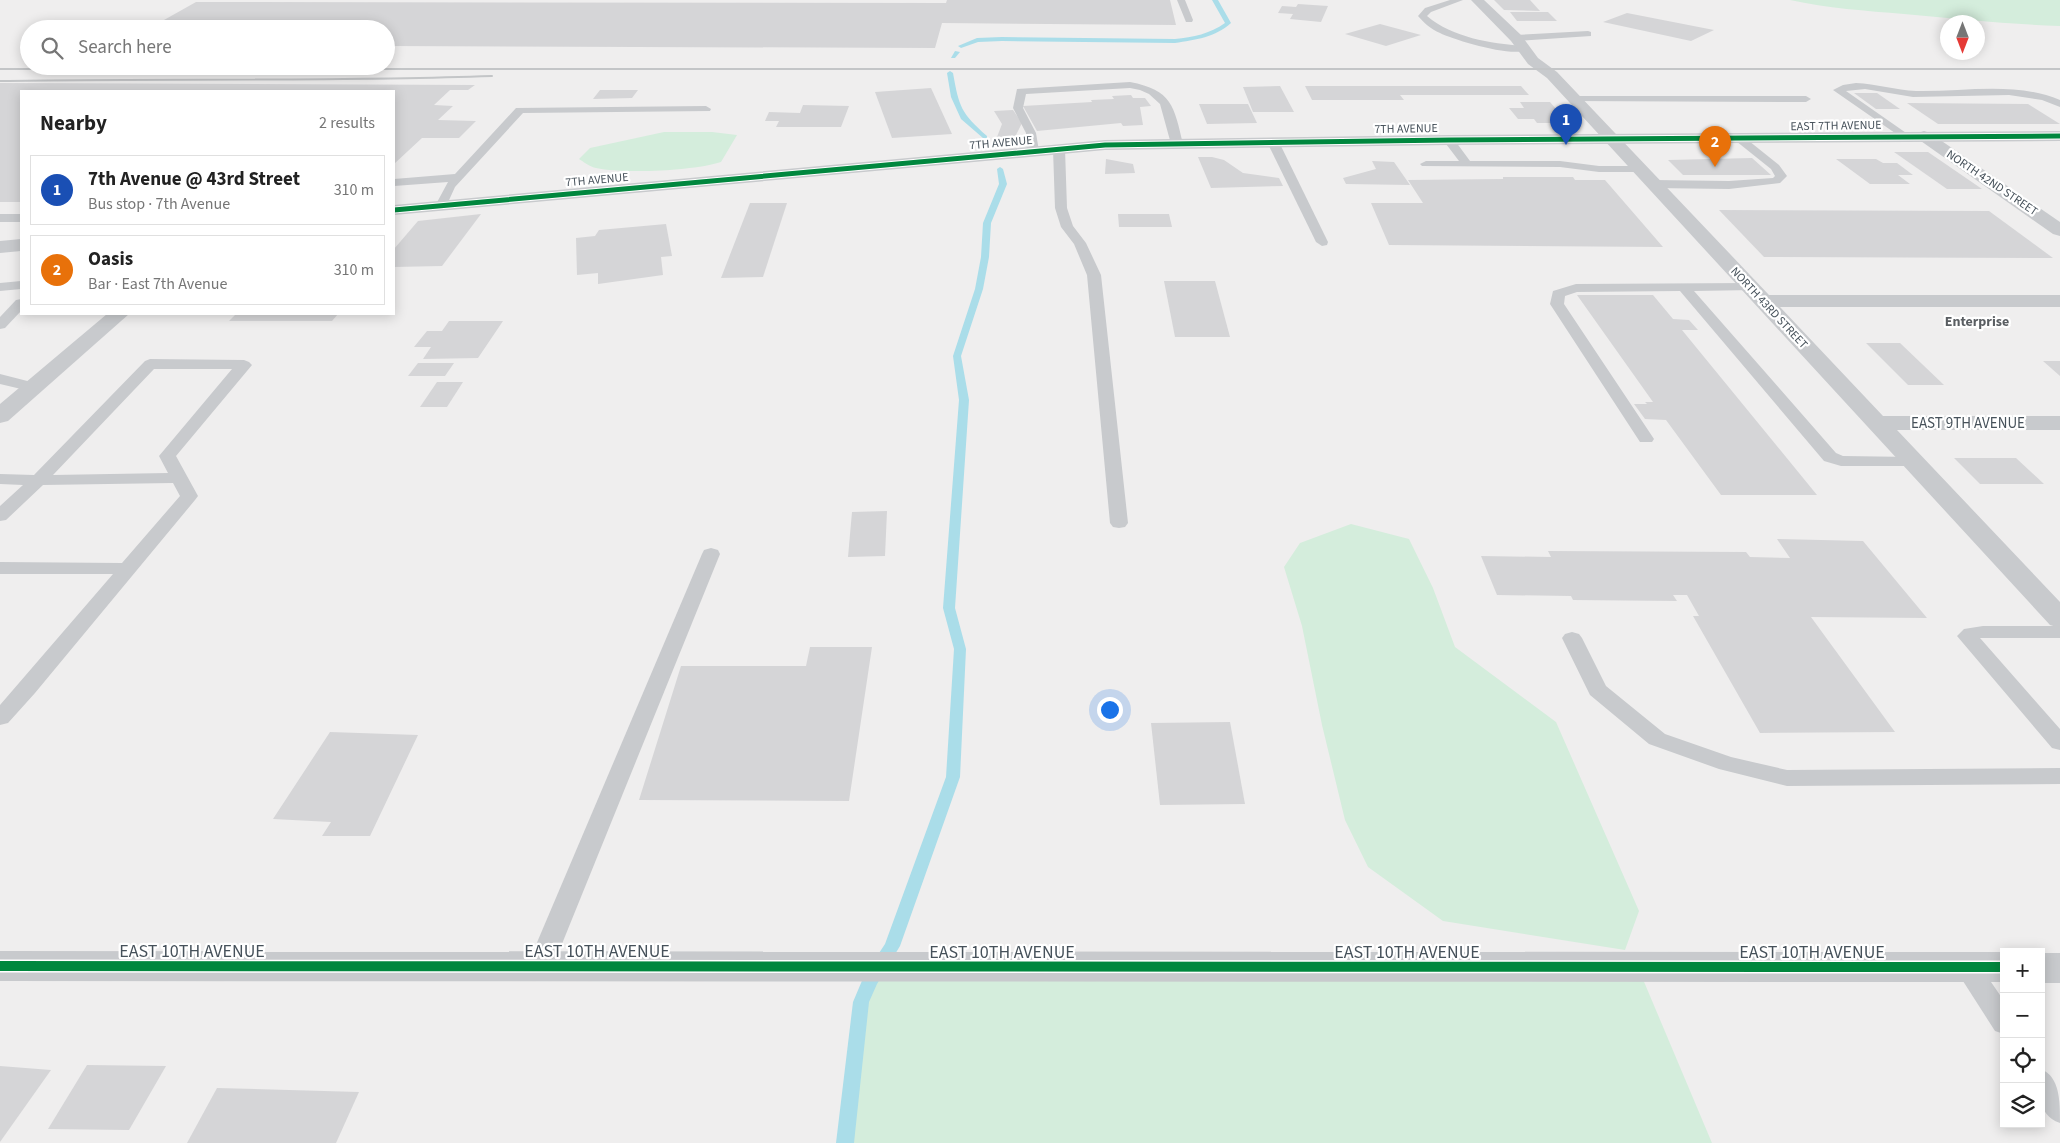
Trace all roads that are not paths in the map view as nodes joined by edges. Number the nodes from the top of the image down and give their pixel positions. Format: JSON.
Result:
{"nodes":[{"id":1,"x":1182,"y":0,"type":"edge"},
{"id":2,"x":1459,"y":0,"type":"edge"},
{"id":3,"x":1476,"y":0,"type":"edge"},
{"id":4,"x":1189,"y":20,"type":"dead end"},
{"id":5,"x":1588,"y":34,"type":"dead end"},
{"id":6,"x":1519,"y":44,"type":"junction"},
{"id":7,"x":1806,"y":98,"type":"dead end"},
{"id":8,"x":1574,"y":99,"type":"junction"},
{"id":9,"x":2060,"y":104,"type":"edge"},
{"id":10,"x":706,"y":109,"type":"dead end"},
{"id":11,"x":1924,"y":136,"type":"junction"},
{"id":12,"x":2060,"y":136,"type":"edge"},
{"id":13,"x":1905,"y":137,"type":"junction"},
{"id":14,"x":1740,"y":138,"type":"junction"},
{"id":15,"x":1449,"y":140,"type":"junction"},
{"id":16,"x":1612,"y":140,"type":"junction"},
{"id":17,"x":1274,"y":142,"type":"junction"},
{"id":18,"x":1177,"y":144,"type":"junction"},
{"id":19,"x":1059,"y":149,"type":"junction"},
{"id":20,"x":1033,"y":152,"type":"junction"},
{"id":21,"x":1426,"y":164,"type":"dead end"},
{"id":22,"x":1467,"y":164,"type":"junction"},
{"id":23,"x":1646,"y":176,"type":"junction"},
{"id":24,"x":459,"y":177,"type":"junction"},
{"id":25,"x":395,"y":183,"type":"edge"},
{"id":26,"x":441,"y":206,"type":"junction"},
{"id":27,"x":395,"y":210,"type":"edge"},
{"id":28,"x":0,"y":218,"type":"edge"},
{"id":29,"x":20,"y":218,"type":"edge"},
{"id":30,"x":2060,"y":230,"type":"edge"},
{"id":31,"x":1322,"y":242,"type":"dead end"},
{"id":32,"x":20,"y":245,"type":"edge"},
{"id":33,"x":0,"y":247,"type":"edge"},
{"id":34,"x":20,"y":285,"type":"edge"},
{"id":35,"x":0,"y":287,"type":"edge"},
{"id":36,"x":1683,"y":287,"type":"junction"},
{"id":37,"x":1756,"y":294,"type":"junction"},
{"id":38,"x":2060,"y":301,"type":"edge"},
{"id":39,"x":20,"y":304,"type":"edge"},
{"id":40,"x":117,"y":315,"type":"edge"},
{"id":41,"x":0,"y":325,"type":"edge"},
{"id":42,"x":0,"y":379,"type":"edge"},
{"id":43,"x":34,"y":387,"type":"junction"},
{"id":44,"x":0,"y":416,"type":"edge"},
{"id":45,"x":1877,"y":423,"type":"junction"},
{"id":46,"x":2060,"y":423,"type":"edge"},
{"id":47,"x":1646,"y":439,"type":"dead end"},
{"id":48,"x":1913,"y":462,"type":"junction"},
{"id":49,"x":178,"y":478,"type":"junction"},
{"id":50,"x":0,"y":479,"type":"edge"},
{"id":51,"x":38,"y":480,"type":"junction"},
{"id":52,"x":0,"y":516,"type":"edge"},
{"id":53,"x":1119,"y":523,"type":"dead end"},
{"id":54,"x":711,"y":554,"type":"dead end"},
{"id":55,"x":0,"y":568,"type":"edge"},
{"id":56,"x":128,"y":569,"type":"junction"},
{"id":57,"x":2060,"y":619,"type":"edge"},
{"id":58,"x":2060,"y":632,"type":"edge"},
{"id":59,"x":1572,"y":638,"type":"dead end"},
{"id":60,"x":0,"y":718,"type":"edge"},
{"id":61,"x":2060,"y":743,"type":"edge"},
{"id":62,"x":2060,"y":776,"type":"edge"},
{"id":63,"x":0,"y":966,"type":"edge"},
{"id":64,"x":540,"y":966,"type":"junction"},
{"id":65,"x":1967,"y":967,"type":"junction"},
{"id":66,"x":2000,"y":968,"type":"edge"},
{"id":67,"x":2045,"y":968,"type":"edge"},
{"id":68,"x":2060,"y":968,"type":"edge"},
{"id":69,"x":2000,"y":1017,"type":"edge"},
{"id":70,"x":2042,"y":1083,"type":"edge"},
{"id":71,"x":2060,"y":1110,"type":"edge"}],
"edges":[{"from":1,"to":4,"type":"lane"},
{"from":2,"to":6,"type":"lane"},
{"from":3,"to":6,"type":"street","name":"NORTH 43RD STREET"},
{"from":5,"to":6,"type":"lane"},
{"from":6,"to":8,"type":"street","name":"NORTH 43RD STREET"},
{"from":7,"to":8,"type":"lane"},
{"from":8,"to":16,"type":"street","name":"NORTH 43RD STREET"},
{"from":9,"to":13,"type":"lane"},
{"from":10,"to":24,"type":"lane"},
{"from":11,"to":12,"type":"street","name":"EAST 7TH AVENUE"},
{"from":11,"to":13,"type":"street","name":"EAST 7TH AVENUE"},
{"from":11,"to":30,"type":"street","name":"NORTH 42ND STREET"},
{"from":13,"to":14,"type":"street","name":"EAST 7TH AVENUE"},
{"from":14,"to":16,"type":"street","name":"EAST 7TH AVENUE"},
{"from":14,"to":23,"type":"lane"},
{"from":15,"to":16,"type":"street","name":"7TH AVENUE"},
{"from":15,"to":17,"type":"street","name":"7TH AVENUE"},
{"from":15,"to":22,"type":"lane"},
{"from":16,"to":23,"type":"street","name":"NORTH 43RD STREET"},
{"from":17,"to":18,"type":"street","name":"7TH AVENUE"},
{"from":17,"to":31,"type":"lane"},
{"from":18,"to":19,"type":"street","name":"7TH AVENUE"},
{"from":18,"to":20,"type":"lane"},
{"from":19,"to":20,"type":"street","name":"7TH AVENUE"},
{"from":19,"to":53,"type":"lane"},
{"from":20,"to":26,"type":"street","name":"7TH AVENUE"},
{"from":21,"to":22,"type":"lane"},
{"from":22,"to":23,"type":"lane"},
{"from":23,"to":37,"type":"street","name":"NORTH 43RD STREET"},
{"from":24,"to":25,"type":"lane"},
{"from":24,"to":26,"type":"lane"},
{"from":26,"to":27,"type":"street","name":"7TH AVENUE"},
{"from":28,"to":29,"type":"lane"},
{"from":32,"to":33,"type":"street"},
{"from":34,"to":35,"type":"lane"},
{"from":36,"to":37,"type":"lane"},
{"from":36,"to":47,"type":"lane"},
{"from":36,"to":48,"type":"lane"},
{"from":37,"to":38,"type":"street"},
{"from":37,"to":45,"type":"street","name":"NORTH 43RD STREET"},
{"from":39,"to":41,"type":"lane"},
{"from":40,"to":43,"type":"street"},
{"from":42,"to":43,"type":"lane"},
{"from":43,"to":44,"type":"street"},
{"from":45,"to":46,"type":"street","name":"EAST 9TH AVENUE"},
{"from":45,"to":48,"type":"street","name":"NORTH 43RD STREET"},
{"from":48,"to":57,"type":"street","name":"NORTH 43RD STREET"},
{"from":49,"to":51,"type":"lane"},
{"from":49,"to":51,"type":"lane"},
{"from":49,"to":56,"type":"lane"},
{"from":50,"to":51,"type":"lane"},
{"from":51,"to":52,"type":"lane"},
{"from":54,"to":64,"type":"lane"},
{"from":55,"to":56,"type":"lane"},
{"from":56,"to":60,"type":"lane"},
{"from":58,"to":61,"type":"lane"},
{"from":59,"to":62,"type":"lane"},
{"from":63,"to":64,"type":"street","name":"EAST 10TH AVENUE"},
{"from":64,"to":65,"type":"street","name":"EAST 10TH AVENUE"},
{"from":65,"to":66,"type":"street","name":"EAST 10TH AVENUE"},
{"from":65,"to":69,"type":"lane"},
{"from":67,"to":68,"type":"street"},
{"from":70,"to":71,"type":"lane"}]}
